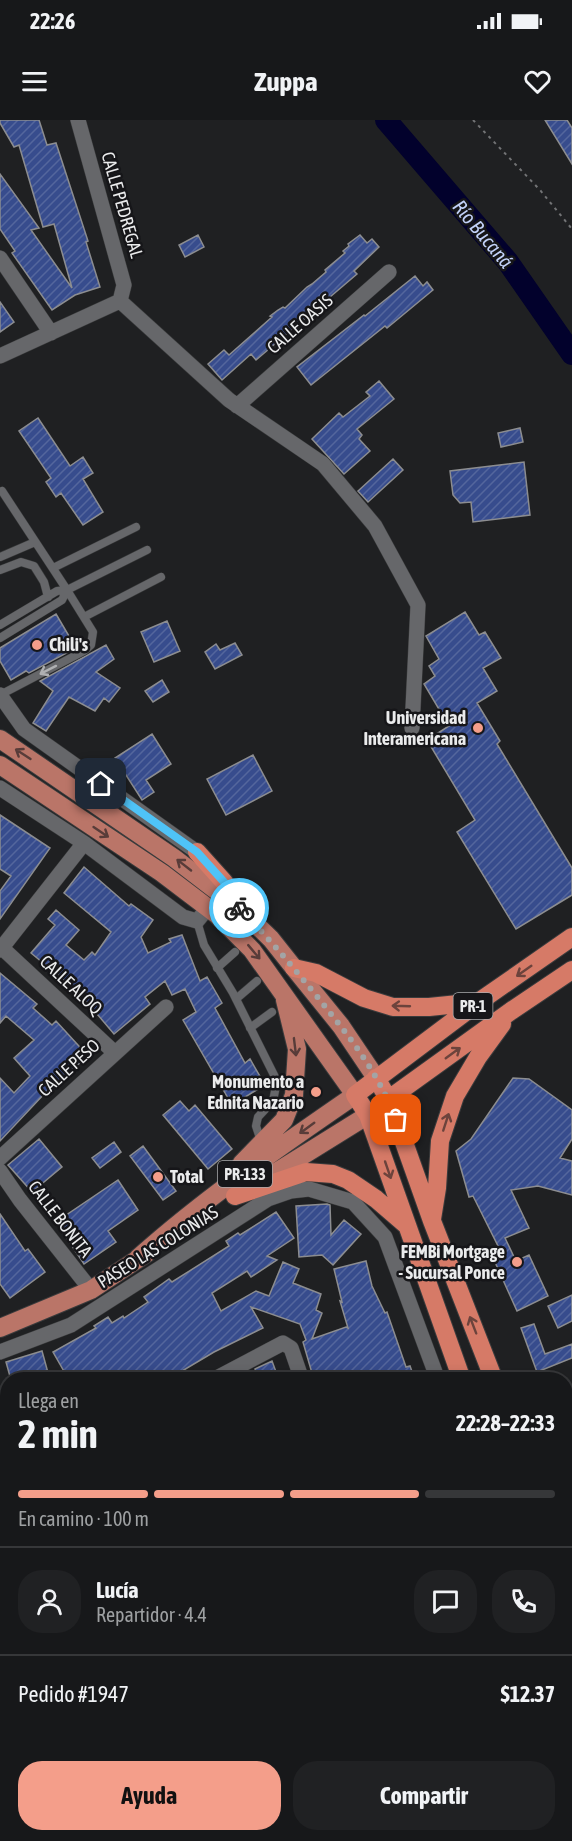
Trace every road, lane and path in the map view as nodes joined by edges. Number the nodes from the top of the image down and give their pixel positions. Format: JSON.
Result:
{"nodes":[{"id":1,"x":78,"y":120,"type":"edge"},
{"id":2,"x":473,"y":120,"type":"edge"},
{"id":3,"x":572,"y":229,"type":"edge"},
{"id":4,"x":0,"y":258,"type":"edge"},
{"id":5,"x":389,"y":272,"type":"dead end"},
{"id":6,"x":120,"y":301,"type":"junction"},
{"id":7,"x":51,"y":333,"type":"junction"},
{"id":8,"x":0,"y":356,"type":"edge"},
{"id":9,"x":237,"y":405,"type":"junction"},
{"id":10,"x":2,"y":491,"type":"dead end"},
{"id":11,"x":136,"y":527,"type":"dead end"},
{"id":12,"x":35,"y":542,"type":"junction"},
{"id":13,"x":147,"y":550,"type":"dead end"},
{"id":14,"x":0,"y":557,"type":"edge"},
{"id":15,"x":53,"y":568,"type":"junction"},
{"id":16,"x":0,"y":570,"type":"edge"},
{"id":17,"x":161,"y":577,"type":"dead end"},
{"id":18,"x":67,"y":590,"type":"junction"},
{"id":19,"x":48,"y":597,"type":"junction"},
{"id":20,"x":84,"y":617,"type":"junction"},
{"id":21,"x":0,"y":625,"type":"edge"},
{"id":22,"x":0,"y":638,"type":"edge"},
{"id":23,"x":0,"y":695,"type":"edge"},
{"id":24,"x":412,"y":728,"type":"dead end"},
{"id":25,"x":0,"y":739,"type":"edge"},
{"id":26,"x":0,"y":765,"type":"edge"},
{"id":27,"x":0,"y":788,"type":"edge"},
{"id":28,"x":84,"y":843,"type":"junction"},
{"id":29,"x":197,"y":852,"type":"joint"},
{"id":30,"x":239,"y":908,"type":"junction"},
{"id":31,"x":202,"y":914,"type":"junction"},
{"id":32,"x":572,"y":937,"type":"edge"},
{"id":33,"x":1,"y":948,"type":"edge"},
{"id":34,"x":235,"y":952,"type":"dead end"},
{"id":35,"x":218,"y":968,"type":"junction"},
{"id":36,"x":294,"y":968,"type":"junction"},
{"id":37,"x":572,"y":970,"type":"edge"},
{"id":38,"x":257,"y":981,"type":"dead end"},
{"id":39,"x":282,"y":990,"type":"junction"},
{"id":40,"x":236,"y":999,"type":"junction"},
{"id":41,"x":480,"y":1001,"type":"junction"},
{"id":42,"x":166,"y":1007,"type":"dead end"},
{"id":43,"x":511,"y":1011,"type":"junction"},
{"id":44,"x":272,"y":1012,"type":"dead end"},
{"id":45,"x":250,"y":1028,"type":"junction"},
{"id":46,"x":115,"y":1053,"type":"junction"},
{"id":47,"x":376,"y":1078,"type":"junction"},
{"id":48,"x":355,"y":1095,"type":"junction"},
{"id":49,"x":388,"y":1100,"type":"junction"},
{"id":50,"x":368,"y":1114,"type":"junction"},
{"id":51,"x":261,"y":1142,"type":"junction"},
{"id":52,"x":0,"y":1158,"type":"edge"},
{"id":53,"x":0,"y":1171,"type":"edge"},
{"id":54,"x":232,"y":1191,"type":"junction"},
{"id":55,"x":432,"y":1221,"type":"junction"},
{"id":56,"x":408,"y":1227,"type":"junction"},
{"id":57,"x":90,"y":1290,"type":"junction"},
{"id":58,"x":0,"y":1328,"type":"edge"},
{"id":59,"x":0,"y":1352,"type":"edge"},
{"id":60,"x":228,"y":1372,"type":"edge"},
{"id":61,"x":299,"y":1372,"type":"edge"},
{"id":62,"x":435,"y":1372,"type":"edge"},
{"id":63,"x":459,"y":1372,"type":"edge"},
{"id":64,"x":491,"y":1372,"type":"edge"}],
"edges":[{"from":1,"to":6,"type":"street","name":"CALLE PEDREGAL"},
{"from":2,"to":3,"type":"path"},
{"from":4,"to":7,"type":"street"},
{"from":5,"to":9,"type":"street","name":"CALLE OASIS"},
{"from":6,"to":7,"type":"street"},
{"from":6,"to":9,"type":"street"},
{"from":7,"to":8,"type":"street"},
{"from":9,"to":24,"type":"street"},
{"from":10,"to":12,"type":"lane"},
{"from":11,"to":15,"type":"lane"},
{"from":12,"to":14,"type":"lane"},
{"from":12,"to":15,"type":"lane"},
{"from":13,"to":18,"type":"lane"},
{"from":15,"to":18,"type":"lane"},
{"from":16,"to":19,"type":"lane"},
{"from":17,"to":20,"type":"lane"},
{"from":18,"to":19,"type":"lane"},
{"from":18,"to":20,"type":"lane"},
{"from":18,"to":22,"type":"lane"},
{"from":19,"to":21,"type":"lane"},
{"from":20,"to":23,"type":"lane","one_way":true},
{"from":23,"to":29,"type":"street"},
{"from":30,"to":25,"type":"main road","one_way":true},
{"from":26,"to":31,"type":"main road","one_way":true},
{"from":27,"to":28,"type":"street"},
{"from":28,"to":31,"type":"street"},
{"from":28,"to":33,"type":"street"},
{"from":29,"to":30,"type":"highway"},
{"from":30,"to":36,"type":"main road"},
{"from":31,"to":35,"type":"lane"},
{"from":31,"to":39,"type":"main road","one_way":true},
{"from":32,"to":41,"type":"highway","number":"PR-1","one_way":true},
{"from":33,"to":46,"type":"street","name":"CALLE ALOQ"},
{"from":34,"to":35,"type":"lane"},
{"from":35,"to":40,"type":"lane"},
{"from":41,"to":36,"type":"highway","one_way":true},
{"from":36,"to":47,"type":"main road"},
{"from":37,"to":43,"type":"highway","number":"PR-1"},
{"from":38,"to":40,"type":"lane"},
{"from":39,"to":48,"type":"main road"},
{"from":39,"to":51,"type":"main road","one_way":true},
{"from":40,"to":45,"type":"lane"},
{"from":41,"to":47,"type":"highway","number":"PR-1"},
{"from":42,"to":46,"type":"street","name":"CALLE PESO"},
{"from":49,"to":43,"type":"highway","number":"PR-1","one_way":true},
{"from":55,"to":43,"type":"highway","one_way":true},
{"from":44,"to":45,"type":"lane"},
{"from":45,"to":51,"type":"lane"},
{"from":46,"to":52,"type":"street","name":"CALLE PESO"},
{"from":47,"to":48,"type":"highway","number":"PR-1"},
{"from":47,"to":49,"type":"highway"},
{"from":48,"to":50,"type":"highway"},
{"from":48,"to":54,"type":"main road","number":"PR-133","one_way":true},
{"from":49,"to":50,"type":"highway","number":"PR-1"},
{"from":49,"to":55,"type":"highway"},
{"from":50,"to":54,"type":"main road","number":"PR-133"},
{"from":50,"to":56,"type":"highway","one_way":true},
{"from":51,"to":54,"type":"main road"},
{"from":53,"to":57,"type":"street","name":"CALLE BONITA"},
{"from":54,"to":56,"type":"highway"},
{"from":54,"to":57,"type":"main road","number":"PR-133"},
{"from":64,"to":55,"type":"highway","one_way":true},
{"from":56,"to":63,"type":"highway"},
{"from":57,"to":58,"type":"main road","number":"PR-133"},
{"from":59,"to":62,"type":"street","name":"PASEO LAS COLONIAS"},
{"from":60,"to":61,"type":"street"}]}
